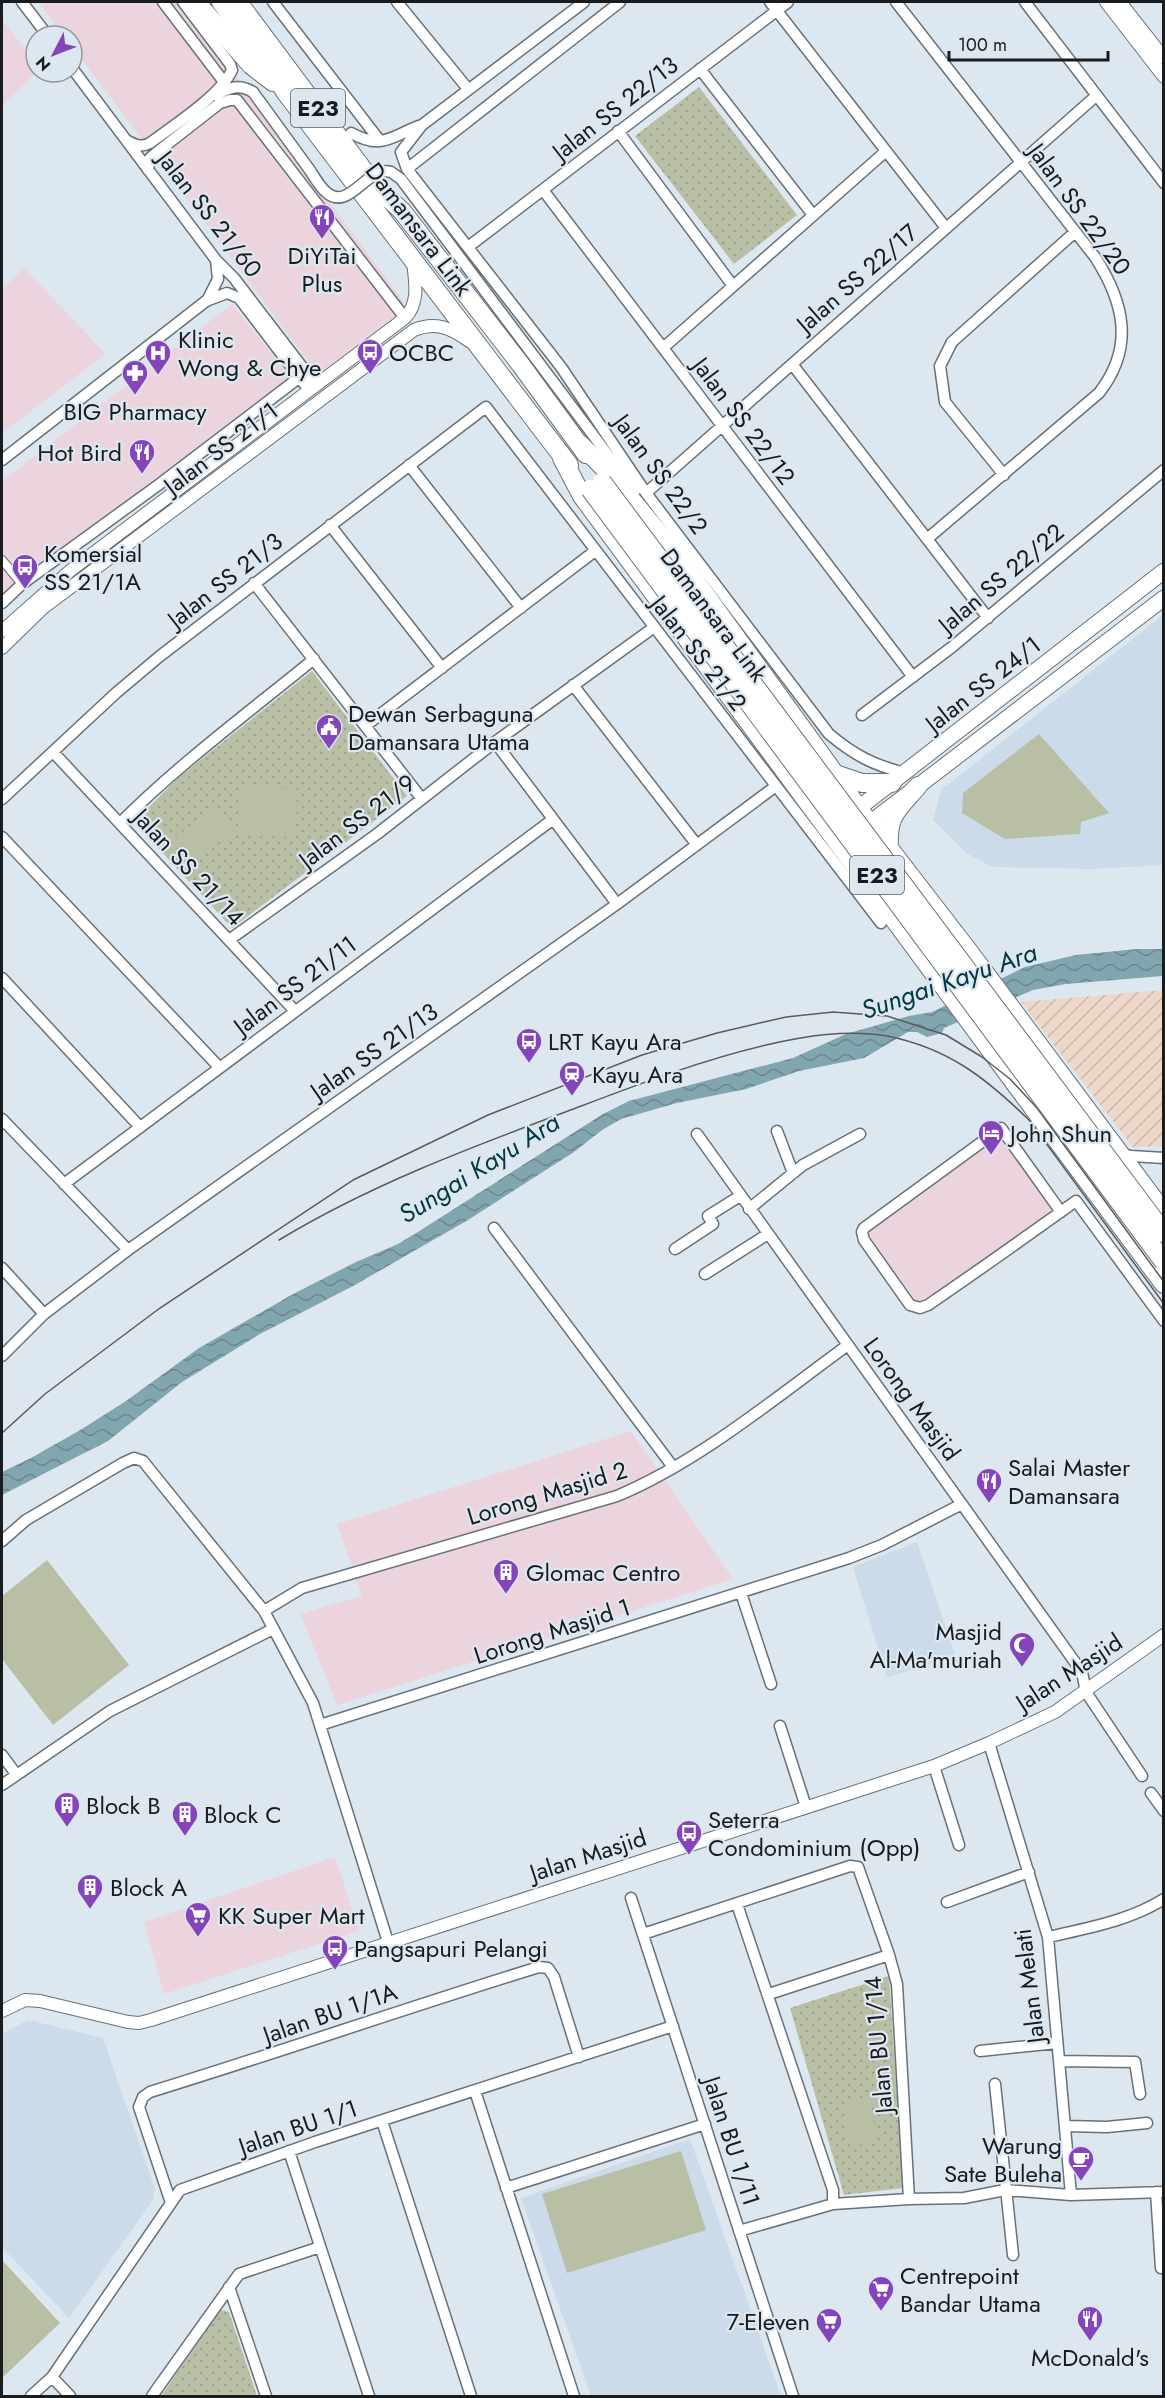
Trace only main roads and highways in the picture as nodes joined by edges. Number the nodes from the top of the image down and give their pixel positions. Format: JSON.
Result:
{"nodes":[{"id":1,"x":196,"y":2,"type":"edge"},
{"id":2,"x":221,"y":2,"type":"edge"},
{"id":3,"x":238,"y":2,"type":"edge"},
{"id":4,"x":253,"y":2,"type":"edge"},
{"id":5,"x":286,"y":93,"type":"junction"},
{"id":6,"x":402,"y":211,"type":"junction"},
{"id":7,"x":580,"y":444,"type":"junction"},
{"id":8,"x":562,"y":458,"type":"junction"},
{"id":9,"x":596,"y":486,"type":"junction"},
{"id":10,"x":1164,"y":571,"type":"edge"},
{"id":11,"x":1164,"y":598,"type":"edge"},
{"id":12,"x":802,"y":728,"type":"junction"},
{"id":13,"x":770,"y":753,"type":"junction"},
{"id":14,"x":835,"y":774,"type":"junction"},
{"id":15,"x":899,"y":778,"type":"junction"},
{"id":16,"x":918,"y":786,"type":"junction"},
{"id":17,"x":864,"y":816,"type":"junction"},
{"id":18,"x":835,"y":838,"type":"junction"},
{"id":19,"x":889,"y":850,"type":"junction"},
{"id":20,"x":908,"y":874,"type":"junction"},
{"id":21,"x":873,"y":889,"type":"junction"},
{"id":22,"x":1164,"y":1213,"type":"edge"},
{"id":23,"x":1164,"y":1233,"type":"edge"},
{"id":24,"x":1164,"y":1262,"type":"edge"},
{"id":25,"x":1164,"y":1284,"type":"edge"}],
"edges":[{"from":1,"to":5,"type":"highway"},
{"from":2,"to":5,"type":"highway","name":"Damansara Link","number":"E23"},
{"from":3,"to":6,"type":"highway","name":"Damansara Link","number":"E23"},
{"from":4,"to":6,"type":"highway"},
{"from":5,"to":8,"type":"highway","name":"Damansara Link","number":"E23"},
{"from":6,"to":7,"type":"highway","name":"Damansara Link","number":"E23"},
{"from":7,"to":9,"type":"highway","name":"Damansara Link","number":"E23"},
{"from":7,"to":12,"type":"highway"},
{"from":8,"to":9,"type":"highway","name":"Damansara Link","number":"E23"},
{"from":8,"to":13,"type":"highway"},
{"from":9,"to":23,"type":"highway","name":"Damansara Link","number":"E23","bridge":true},
{"from":9,"to":24,"type":"highway","name":"Damansara Link","number":"E23","bridge":true},
{"from":10,"to":15,"type":"main road","name":"Jalan SS 24/1"},
{"from":11,"to":16,"type":"main road","name":"Jalan SS 24/1"},
{"from":12,"to":13,"type":"highway"},
{"from":12,"to":14,"type":"highway"},
{"from":13,"to":18,"type":"highway"},
{"from":14,"to":15,"type":"highway"},
{"from":14,"to":17,"type":"highway"},
{"from":15,"to":17,"type":"main road","name":"Jalan SS 24/1"},
{"from":16,"to":17,"type":"main road","name":"Jalan SS 24/1"},
{"from":16,"to":19,"type":"highway"},
{"from":17,"to":18,"type":"main road","name":"Jalan SS 24/1"},
{"from":17,"to":19,"type":"highway"},
{"from":18,"to":21,"type":"highway"},
{"from":19,"to":20,"type":"highway"},
{"from":20,"to":21,"type":"highway"},
{"from":20,"to":22,"type":"highway"},
{"from":21,"to":25,"type":"highway"}]}
